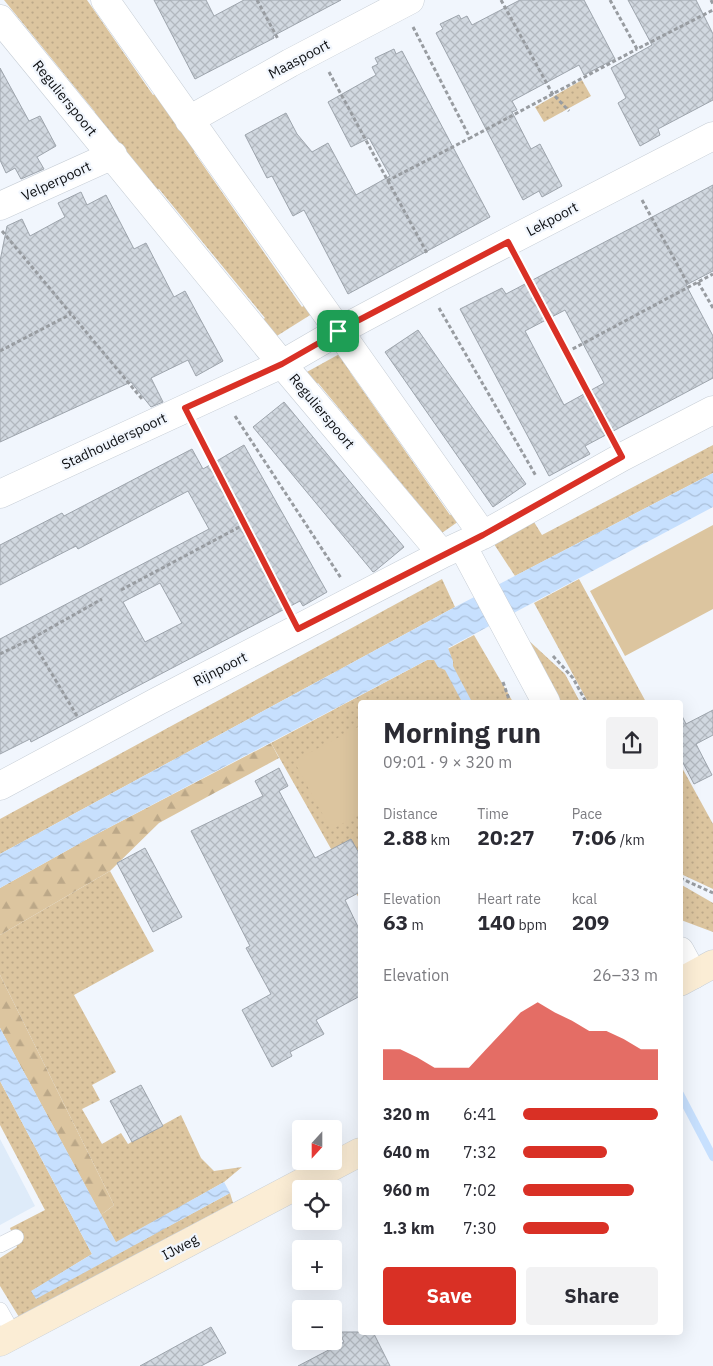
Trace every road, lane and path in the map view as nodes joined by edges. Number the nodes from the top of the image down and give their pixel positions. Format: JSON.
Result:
{"nodes":[{"id":1,"x":105,"y":0,"type":"edge"},
{"id":2,"x":257,"y":0,"type":"edge"},
{"id":3,"x":501,"y":0,"type":"edge"},
{"id":4,"x":610,"y":0,"type":"edge"},
{"id":5,"x":711,"y":0,"type":"edge"},
{"id":6,"x":406,"y":2,"type":"edge"},
{"id":7,"x":713,"y":4,"type":"edge"},
{"id":8,"x":713,"y":10,"type":"edge"},
{"id":9,"x":0,"y":18,"type":"edge"},
{"id":10,"x":317,"y":49,"type":"junction"},
{"id":11,"x":637,"y":49,"type":"junction"},
{"id":12,"x":290,"y":63,"type":"junction"},
{"id":13,"x":552,"y":93,"type":"junction"},
{"id":14,"x":569,"y":111,"type":"dead end"},
{"id":15,"x":189,"y":120,"type":"junction"},
{"id":16,"x":713,"y":136,"type":"edge"},
{"id":17,"x":470,"y":138,"type":"junction"},
{"id":18,"x":112,"y":155,"type":"junction"},
{"id":19,"x":630,"y":178,"type":"junction"},
{"id":20,"x":387,"y":181,"type":"junction"},
{"id":21,"x":0,"y":206,"type":"edge"},
{"id":22,"x":0,"y":229,"type":"edge"},
{"id":23,"x":508,"y":242,"type":"junction"},
{"id":24,"x":713,"y":274,"type":"edge"},
{"id":25,"x":433,"y":281,"type":"junction"},
{"id":26,"x":698,"y":282,"type":"junction"},
{"id":27,"x":689,"y":286,"type":"junction"},
{"id":28,"x":713,"y":308,"type":"edge"},
{"id":29,"x":71,"y":314,"type":"junction"},
{"id":30,"x":338,"y":331,"type":"junction"},
{"id":31,"x":0,"y":351,"type":"edge"},
{"id":32,"x":567,"y":352,"type":"junction"},
{"id":33,"x":282,"y":364,"type":"junction"},
{"id":34,"x":220,"y":393,"type":"junction"},
{"id":35,"x":185,"y":408,"type":"junction"},
{"id":36,"x":713,"y":410,"type":"edge"},
{"id":37,"x":160,"y":420,"type":"junction"},
{"id":38,"x":622,"y":457,"type":"junction"},
{"id":39,"x":0,"y":494,"type":"edge"},
{"id":40,"x":549,"y":498,"type":"junction"},
{"id":41,"x":245,"y":524,"type":"junction"},
{"id":42,"x":465,"y":550,"type":"junction"},
{"id":43,"x":121,"y":590,"type":"dead end"},
{"id":44,"x":102,"y":599,"type":"dead end"},
{"id":45,"x":355,"y":599,"type":"junction"},
{"id":46,"x":298,"y":629,"type":"junction"},
{"id":47,"x":31,"y":639,"type":"junction"},
{"id":48,"x":550,"y":652,"type":"dead end"},
{"id":49,"x":0,"y":654,"type":"edge"},
{"id":50,"x":545,"y":700,"type":"edge"},
{"id":51,"x":585,"y":700,"type":"edge"},
{"id":52,"x":90,"y":738,"type":"junction"},
{"id":53,"x":0,"y":786,"type":"edge"},
{"id":54,"x":683,"y":879,"type":"edge"},
{"id":55,"x":713,"y":893,"type":"edge"},
{"id":56,"x":358,"y":1153,"type":"edge"},
{"id":57,"x":16,"y":1237,"type":"dead end"},
{"id":58,"x":0,"y":1245,"type":"edge"},
{"id":59,"x":0,"y":1310,"type":"edge"},
{"id":60,"x":7,"y":1338,"type":"edge"}],
"edges":[{"from":1,"to":15,"type":"street","name":"Regulierspoort"},
{"from":2,"to":12,"type":"path"},
{"from":3,"to":13,"type":"path"},
{"from":4,"to":11,"type":"path"},
{"from":5,"to":7,"type":"path"},
{"from":6,"to":10,"type":"street","name":"Maaspoort"},
{"from":6,"to":17,"type":"path"},
{"from":8,"to":11,"type":"path"},
{"from":9,"to":18,"type":"street","name":"Regulierspoort"},
{"from":10,"to":12,"type":"street","name":"Maaspoort"},
{"from":10,"to":20,"type":"path"},
{"from":11,"to":13,"type":"path"},
{"from":12,"to":15,"type":"street","name":"Maaspoort"},
{"from":13,"to":14,"type":"path"},
{"from":13,"to":17,"type":"path"},
{"from":15,"to":30,"type":"street","name":"Regulierspoort"},
{"from":16,"to":19,"type":"street","name":"Lekpoort"},
{"from":17,"to":20,"type":"path"},
{"from":18,"to":21,"type":"street","name":"Velperpoort"},
{"from":18,"to":33,"type":"street","name":"Regulierspoort"},
{"from":19,"to":23,"type":"street","name":"Lekpoort"},
{"from":19,"to":27,"type":"path"},
{"from":20,"to":25,"type":"path"},
{"from":22,"to":29,"type":"path"},
{"from":23,"to":25,"type":"street","name":"Lekpoort"},
{"from":23,"to":32,"type":"path"},
{"from":24,"to":26,"type":"path"},
{"from":25,"to":30,"type":"street","name":"Lekpoort"},
{"from":25,"to":40,"type":"path"},
{"from":26,"to":27,"type":"path"},
{"from":26,"to":28,"type":"path"},
{"from":27,"to":32,"type":"path"},
{"from":29,"to":31,"type":"path"},
{"from":29,"to":37,"type":"path"},
{"from":30,"to":33,"type":"street","name":"Lekpoort"},
{"from":30,"to":42,"type":"street","name":"Regulierspoort"},
{"from":32,"to":38,"type":"path"},
{"from":33,"to":34,"type":"street","name":"Stadhouderspoort"},
{"from":33,"to":42,"type":"street","name":"Regulierspoort"},
{"from":34,"to":35,"type":"street","name":"Stadhouderspoort"},
{"from":34,"to":45,"type":"path"},
{"from":35,"to":37,"type":"street","name":"Stadhouderspoort"},
{"from":35,"to":41,"type":"path"},
{"from":36,"to":38,"type":"street","name":"Rijnpoort"},
{"from":37,"to":39,"type":"street","name":"Stadhouderspoort"},
{"from":38,"to":40,"type":"street","name":"Rijnpoort"},
{"from":40,"to":42,"type":"street","name":"Rijnpoort"},
{"from":41,"to":43,"type":"path"},
{"from":41,"to":46,"type":"path"},
{"from":42,"to":45,"type":"street","name":"Rijnpoort"},
{"from":42,"to":50,"type":"street","name":"Regulierspoort"},
{"from":44,"to":47,"type":"path"},
{"from":45,"to":46,"type":"street","name":"Rijnpoort"},
{"from":46,"to":52,"type":"street","name":"Rijnpoort"},
{"from":47,"to":49,"type":"path"},
{"from":47,"to":52,"type":"path"},
{"from":48,"to":51,"type":"path"},
{"from":52,"to":53,"type":"street","name":"Rijnpoort"},
{"from":54,"to":55,"type":"path"},
{"from":56,"to":60,"type":"street","name":"IJweg"},
{"from":57,"to":58,"type":"lane"},
{"from":59,"to":60,"type":"lane"}]}
